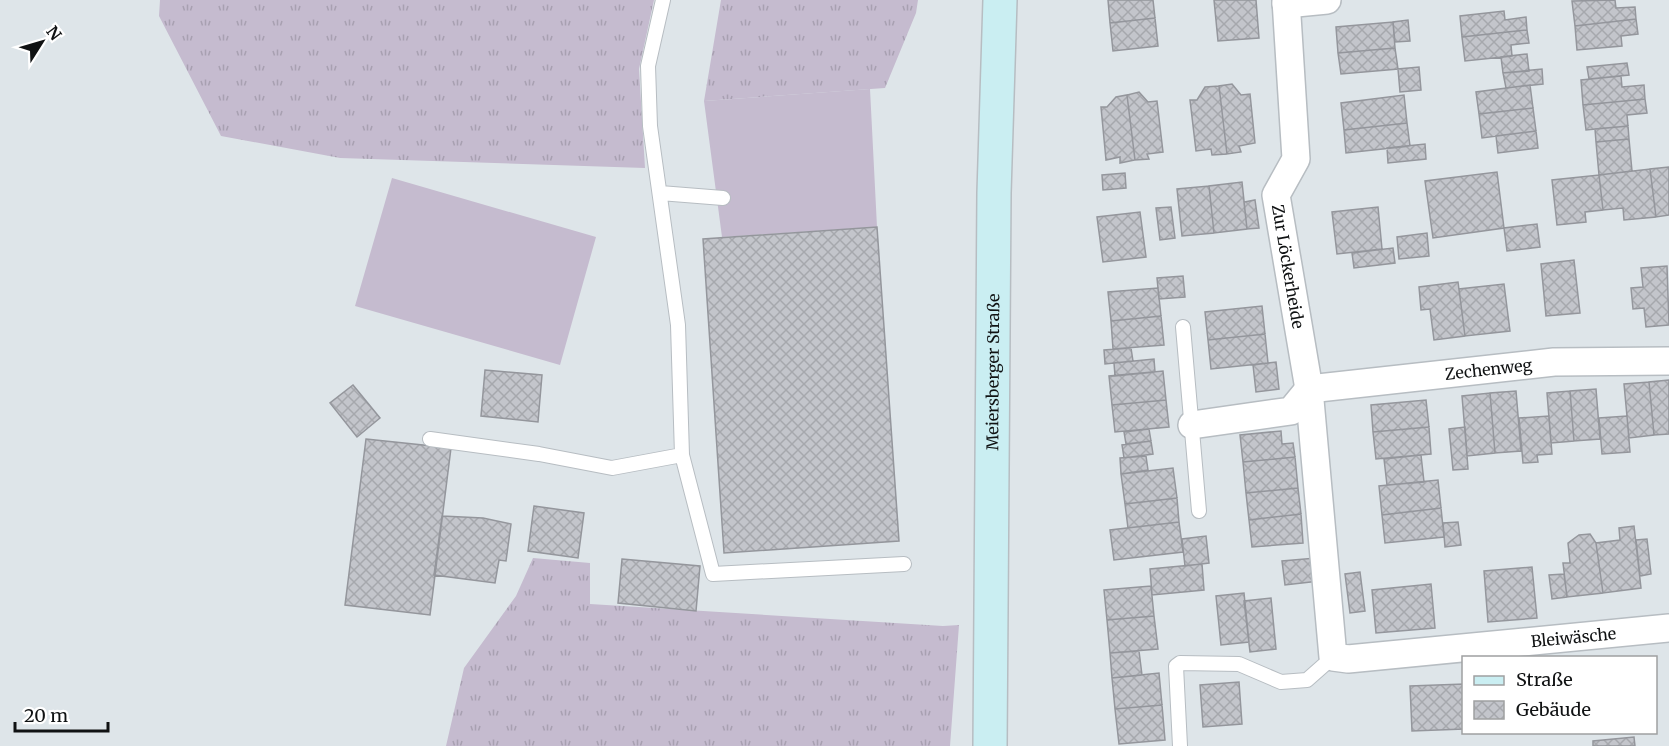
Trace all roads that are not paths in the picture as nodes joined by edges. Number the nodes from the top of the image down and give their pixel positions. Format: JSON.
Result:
{"nodes":[{"id":1,"x":663,"y":0,"type":"edge"},
{"id":2,"x":1000,"y":0,"type":"edge"},
{"id":3,"x":1327,"y":0,"type":"edge"},
{"id":4,"x":1286,"y":2,"type":"edge"},
{"id":5,"x":660,"y":193,"type":"junction"},
{"id":6,"x":723,"y":198,"type":"dead end"},
{"id":7,"x":1184,"y":327,"type":"dead end"},
{"id":8,"x":1669,"y":361,"type":"edge"},
{"id":9,"x":1310,"y":389,"type":"junction"},
{"id":10,"x":1192,"y":424,"type":"junction"},
{"id":11,"x":430,"y":439,"type":"dead end"},
{"id":12,"x":682,"y":455,"type":"junction"},
{"id":13,"x":1199,"y":511,"type":"dead end"},
{"id":14,"x":904,"y":564,"type":"dead end"},
{"id":15,"x":1669,"y":628,"type":"edge"},
{"id":16,"x":1333,"y":657,"type":"junction"},
{"id":17,"x":990,"y":746,"type":"edge"},
{"id":18,"x":1179,"y":746,"type":"edge"}],
"edges":[{"from":1,"to":5,"type":"lane"},
{"from":2,"to":17,"type":"main road","name":"Meiersberger Straße"},
{"from":3,"to":4,"type":"street","name":"Zur Löckerheide"},
{"from":4,"to":9,"type":"street","name":"Zur Löckerheide"},
{"from":5,"to":6,"type":"lane"},
{"from":5,"to":12,"type":"lane"},
{"from":7,"to":10,"type":"lane"},
{"from":8,"to":9,"type":"street","name":"Zechenweg"},
{"from":9,"to":10,"type":"street"},
{"from":9,"to":16,"type":"street","name":"Zur Löckerheide"},
{"from":10,"to":13,"type":"lane"},
{"from":11,"to":12,"type":"lane"},
{"from":12,"to":14,"type":"lane"},
{"from":15,"to":16,"type":"street","name":"Bleiwäsche"},
{"from":16,"to":18,"type":"lane"}]}
